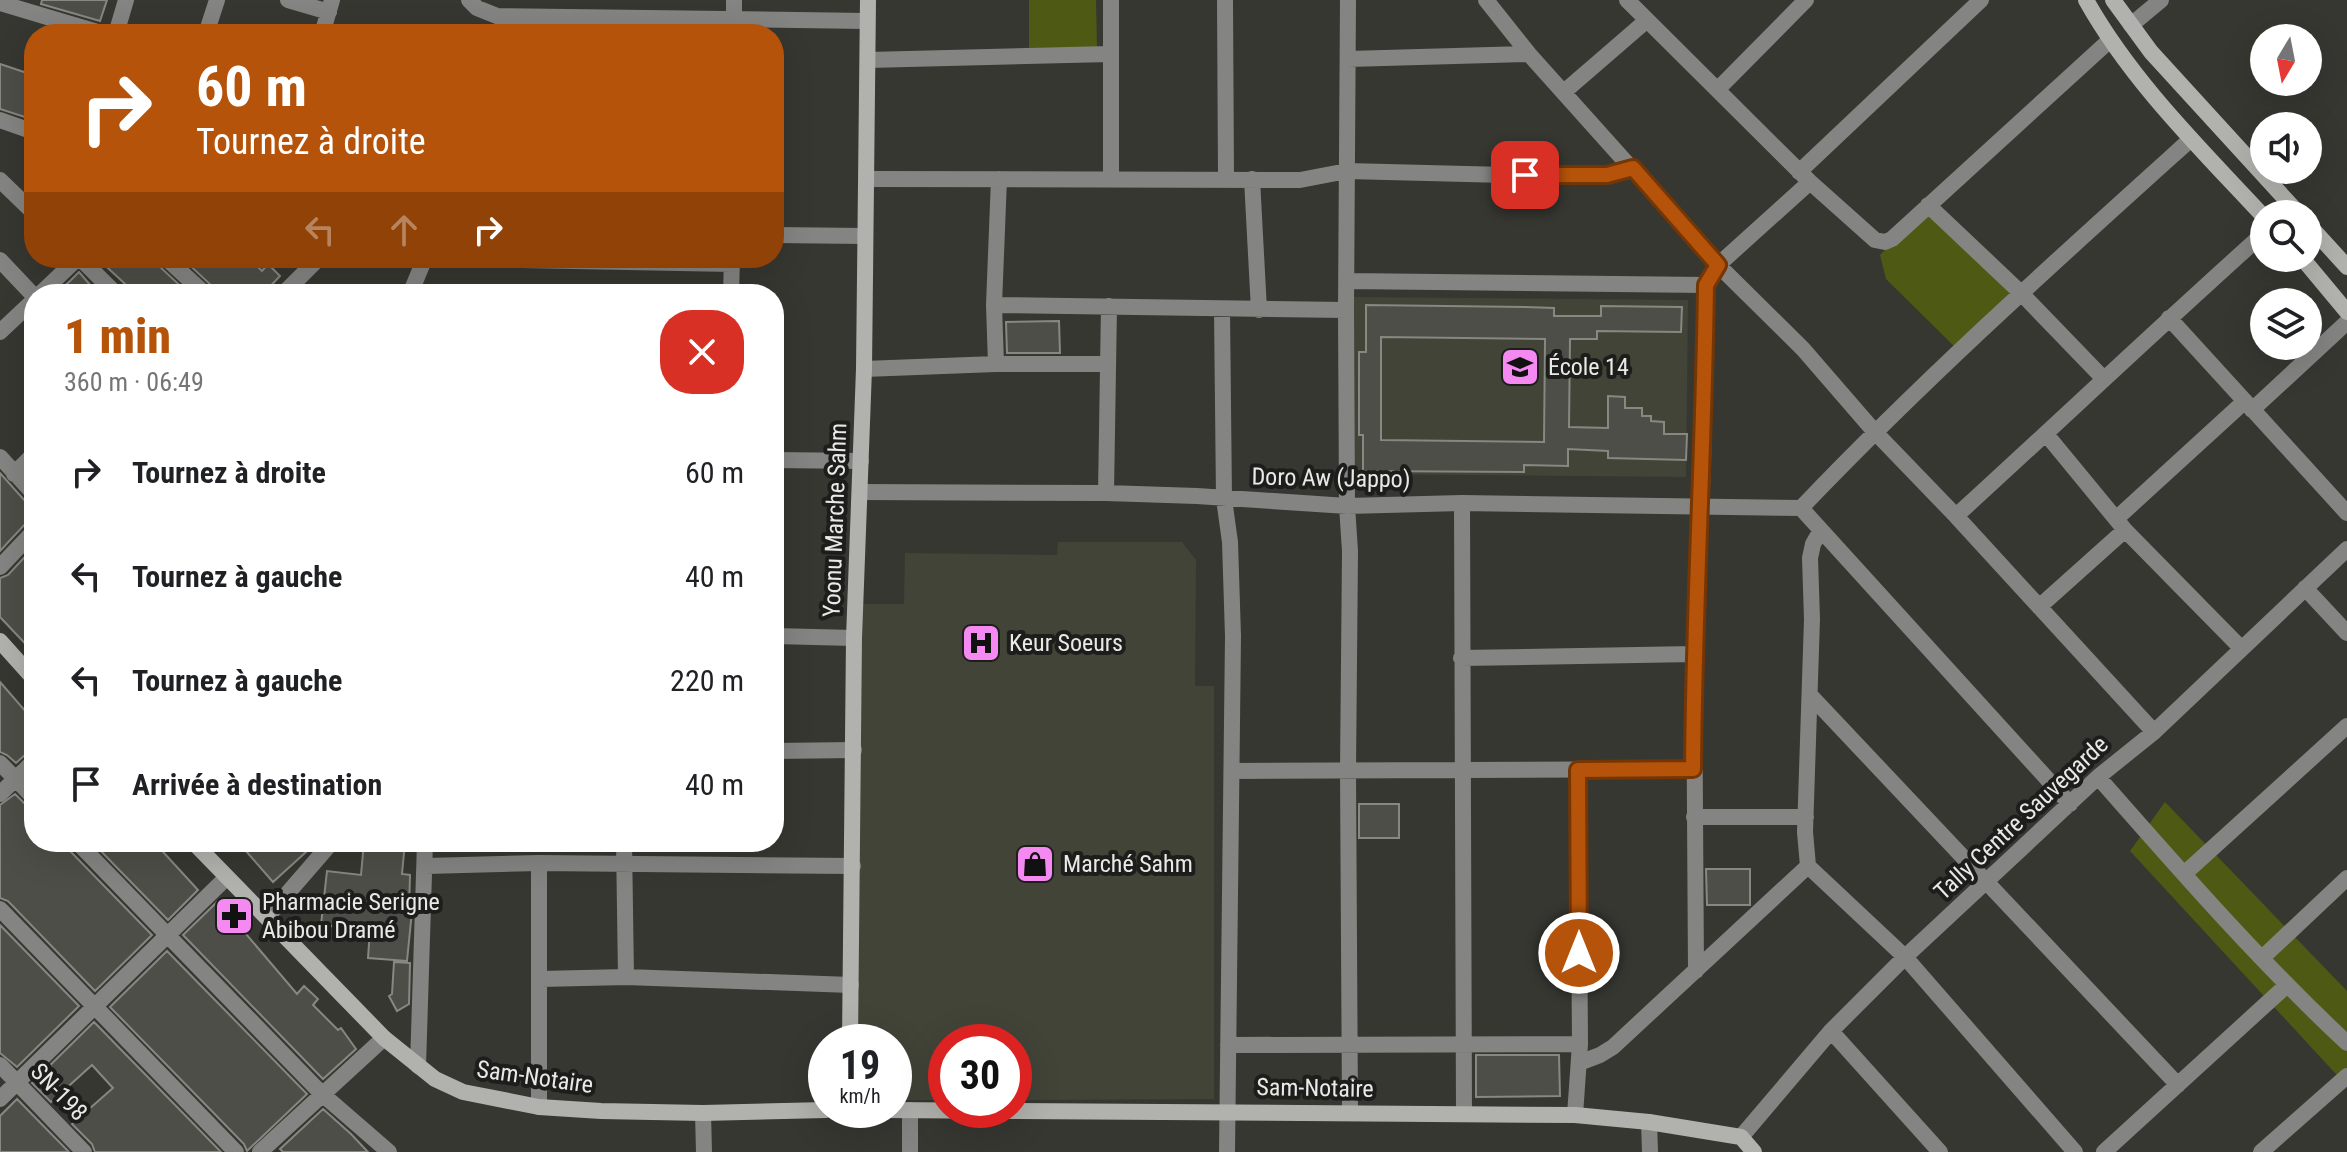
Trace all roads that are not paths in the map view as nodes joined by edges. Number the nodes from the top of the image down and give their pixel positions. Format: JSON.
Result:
{"nodes":[{"id":1,"x":126,"y":0,"type":"edge"},
{"id":2,"x":217,"y":0,"type":"edge"},
{"id":3,"x":288,"y":0,"type":"edge"},
{"id":4,"x":469,"y":0,"type":"edge"},
{"id":5,"x":734,"y":0,"type":"edge"},
{"id":6,"x":868,"y":0,"type":"edge"},
{"id":7,"x":1111,"y":0,"type":"edge"},
{"id":8,"x":1225,"y":0,"type":"edge"},
{"id":9,"x":1348,"y":0,"type":"edge"},
{"id":10,"x":1486,"y":0,"type":"edge"},
{"id":11,"x":1627,"y":0,"type":"edge"},
{"id":12,"x":1981,"y":0,"type":"edge"},
{"id":13,"x":2086,"y":0,"type":"edge"},
{"id":14,"x":2113,"y":0,"type":"edge"},
{"id":15,"x":2161,"y":0,"type":"edge"},
{"id":16,"x":0,"y":3,"type":"edge"},
{"id":17,"x":1797,"y":3,"type":"edge"},
{"id":18,"x":330,"y":6,"type":"edge"},
{"id":19,"x":497,"y":16,"type":"junction"},
{"id":20,"x":867,"y":21,"type":"junction"},
{"id":21,"x":1646,"y":21,"type":"junction"},
{"id":22,"x":70,"y":24,"type":"edge"},
{"id":23,"x":119,"y":24,"type":"edge"},
{"id":24,"x":209,"y":24,"type":"edge"},
{"id":25,"x":495,"y":24,"type":"edge"},
{"id":26,"x":669,"y":24,"type":"edge"},
{"id":27,"x":734,"y":24,"type":"edge"},
{"id":28,"x":784,"y":25,"type":"edge"},
{"id":29,"x":2131,"y":25,"type":"junction"},
{"id":30,"x":2110,"y":40,"type":"junction"},
{"id":31,"x":1110,"y":54,"type":"junction"},
{"id":32,"x":1529,"y":54,"type":"junction"},
{"id":33,"x":1348,"y":59,"type":"junction"},
{"id":34,"x":868,"y":60,"type":"junction"},
{"id":35,"x":1718,"y":89,"type":"junction"},
{"id":36,"x":1565,"y":91,"type":"junction"},
{"id":37,"x":0,"y":120,"type":"edge"},
{"id":38,"x":24,"y":128,"type":"edge"},
{"id":39,"x":2191,"y":139,"type":"junction"},
{"id":40,"x":1633,"y":168,"type":"junction"},
{"id":41,"x":1347,"y":171,"type":"junction"},
{"id":42,"x":1805,"y":177,"type":"junction"},
{"id":43,"x":1226,"y":178,"type":"junction"},
{"id":44,"x":868,"y":179,"type":"junction"},
{"id":45,"x":999,"y":179,"type":"junction"},
{"id":46,"x":1111,"y":179,"type":"junction"},
{"id":47,"x":1252,"y":179,"type":"junction"},
{"id":48,"x":0,"y":180,"type":"edge"},
{"id":49,"x":2286,"y":200,"type":"edge"},
{"id":50,"x":2250,"y":202,"type":"edge"},
{"id":51,"x":24,"y":203,"type":"edge"},
{"id":52,"x":1928,"y":205,"type":"junction"},
{"id":53,"x":784,"y":235,"type":"edge"},
{"id":54,"x":864,"y":236,"type":"junction"},
{"id":55,"x":2322,"y":239,"type":"edge"},
{"id":56,"x":2250,"y":246,"type":"edge"},
{"id":57,"x":0,"y":260,"type":"edge"},
{"id":58,"x":1718,"y":265,"type":"junction"},
{"id":59,"x":2347,"y":267,"type":"edge"},
{"id":60,"x":68,"y":268,"type":"edge"},
{"id":61,"x":89,"y":268,"type":"edge"},
{"id":62,"x":177,"y":268,"type":"edge"},
{"id":63,"x":309,"y":268,"type":"edge"},
{"id":64,"x":2314,"y":272,"type":"edge"},
{"id":65,"x":1348,"y":281,"type":"junction"},
{"id":66,"x":51,"y":284,"type":"edge"},
{"id":67,"x":106,"y":284,"type":"edge"},
{"id":68,"x":194,"y":284,"type":"edge"},
{"id":69,"x":293,"y":284,"type":"edge"},
{"id":70,"x":1706,"y":285,"type":"junction"},
{"id":71,"x":24,"y":287,"type":"edge"},
{"id":72,"x":2021,"y":293,"type":"junction"},
{"id":73,"x":994,"y":305,"type":"junction"},
{"id":74,"x":1109,"y":306,"type":"junction"},
{"id":75,"x":24,"y":308,"type":"edge"},
{"id":76,"x":1222,"y":310,"type":"junction"},
{"id":77,"x":1259,"y":310,"type":"junction"},
{"id":78,"x":1346,"y":310,"type":"junction"},
{"id":79,"x":2347,"y":312,"type":"edge"},
{"id":80,"x":2169,"y":318,"type":"junction"},
{"id":81,"x":2347,"y":322,"type":"edge"},
{"id":82,"x":0,"y":332,"type":"edge"},
{"id":83,"x":996,"y":364,"type":"junction"},
{"id":84,"x":1106,"y":364,"type":"junction"},
{"id":85,"x":864,"y":369,"type":"junction"},
{"id":86,"x":2103,"y":378,"type":"junction"},
{"id":87,"x":2249,"y":405,"type":"junction"},
{"id":88,"x":1874,"y":431,"type":"junction"},
{"id":89,"x":2046,"y":434,"type":"junction"},
{"id":90,"x":0,"y":457,"type":"edge"},
{"id":91,"x":784,"y":460,"type":"edge"},
{"id":92,"x":861,"y":461,"type":"junction"},
{"id":93,"x":24,"y":464,"type":"edge"},
{"id":94,"x":14,"y":474,"type":"junction"},
{"id":95,"x":24,"y":484,"type":"edge"},
{"id":96,"x":861,"y":492,"type":"junction"},
{"id":97,"x":1106,"y":493,"type":"junction"},
{"id":98,"x":1224,"y":499,"type":"junction"},
{"id":99,"x":1462,"y":503,"type":"junction"},
{"id":100,"x":1700,"y":505,"type":"junction"},
{"id":101,"x":1347,"y":506,"type":"junction"},
{"id":102,"x":1801,"y":508,"type":"junction"},
{"id":103,"x":2347,"y":513,"type":"edge"},
{"id":104,"x":1956,"y":516,"type":"junction"},
{"id":105,"x":2121,"y":524,"type":"junction"},
{"id":106,"x":1821,"y":530,"type":"junction"},
{"id":107,"x":24,"y":542,"type":"edge"},
{"id":108,"x":2347,"y":549,"type":"edge"},
{"id":109,"x":0,"y":567,"type":"edge"},
{"id":110,"x":2305,"y":588,"type":"junction"},
{"id":111,"x":2039,"y":607,"type":"junction"},
{"id":112,"x":2347,"y":633,"type":"edge"},
{"id":113,"x":784,"y":636,"type":"edge"},
{"id":114,"x":854,"y":638,"type":"junction"},
{"id":115,"x":0,"y":641,"type":"edge"},
{"id":116,"x":2241,"y":648,"type":"junction"},
{"id":117,"x":1694,"y":654,"type":"junction"},
{"id":118,"x":1461,"y":658,"type":"junction"},
{"id":119,"x":24,"y":668,"type":"edge"},
{"id":120,"x":1810,"y":695,"type":"junction"},
{"id":121,"x":2347,"y":726,"type":"edge"},
{"id":122,"x":2154,"y":732,"type":"junction"},
{"id":123,"x":854,"y":750,"type":"junction"},
{"id":124,"x":784,"y":751,"type":"edge"},
{"id":125,"x":0,"y":763,"type":"edge"},
{"id":126,"x":1693,"y":769,"type":"junction"},
{"id":127,"x":24,"y":770,"type":"edge"},
{"id":128,"x":1461,"y":770,"type":"junction"},
{"id":129,"x":1578,"y":770,"type":"junction"},
{"id":130,"x":1232,"y":771,"type":"junction"},
{"id":131,"x":1348,"y":771,"type":"junction"},
{"id":132,"x":2098,"y":777,"type":"junction"},
{"id":133,"x":15,"y":779,"type":"junction"},
{"id":134,"x":24,"y":788,"type":"edge"},
{"id":135,"x":0,"y":794,"type":"edge"},
{"id":136,"x":2070,"y":804,"type":"junction"},
{"id":137,"x":1694,"y":817,"type":"junction"},
{"id":138,"x":1806,"y":817,"type":"junction"},
{"id":139,"x":87,"y":852,"type":"edge"},
{"id":140,"x":202,"y":852,"type":"edge"},
{"id":141,"x":323,"y":852,"type":"edge"},
{"id":142,"x":425,"y":852,"type":"edge"},
{"id":143,"x":624,"y":852,"type":"edge"},
{"id":144,"x":539,"y":863,"type":"junction"},
{"id":145,"x":624,"y":864,"type":"junction"},
{"id":146,"x":426,"y":866,"type":"junction"},
{"id":147,"x":853,"y":866,"type":"junction"},
{"id":148,"x":1808,"y":866,"type":"junction"},
{"id":149,"x":2184,"y":874,"type":"junction"},
{"id":150,"x":226,"y":878,"type":"junction"},
{"id":151,"x":2347,"y":878,"type":"edge"},
{"id":152,"x":1987,"y":881,"type":"junction"},
{"id":153,"x":0,"y":909,"type":"edge"},
{"id":154,"x":267,"y":917,"type":"junction"},
{"id":155,"x":169,"y":935,"type":"junction"},
{"id":156,"x":1905,"y":957,"type":"junction"},
{"id":157,"x":2262,"y":958,"type":"junction"},
{"id":158,"x":1696,"y":971,"type":"junction"},
{"id":159,"x":626,"y":977,"type":"junction"},
{"id":160,"x":540,"y":979,"type":"junction"},
{"id":161,"x":851,"y":985,"type":"junction"},
{"id":162,"x":2287,"y":985,"type":"junction"},
{"id":163,"x":95,"y":1007,"type":"junction"},
{"id":164,"x":850,"y":1024,"type":"edge"},
{"id":165,"x":1831,"y":1031,"type":"junction"},
{"id":166,"x":2344,"y":1034,"type":"edge"},
{"id":167,"x":384,"y":1038,"type":"junction"},
{"id":168,"x":1464,"y":1043,"type":"junction"},
{"id":169,"x":1350,"y":1044,"type":"junction"},
{"id":170,"x":1580,"y":1044,"type":"junction"},
{"id":171,"x":1228,"y":1045,"type":"junction"},
{"id":172,"x":1579,"y":1063,"type":"junction"},
{"id":173,"x":0,"y":1065,"type":"edge"},
{"id":174,"x":418,"y":1066,"type":"junction"},
{"id":175,"x":2347,"y":1076,"type":"edge"},
{"id":176,"x":18,"y":1083,"type":"junction"},
{"id":177,"x":2178,"y":1085,"type":"junction"},
{"id":178,"x":321,"y":1093,"type":"junction"},
{"id":179,"x":0,"y":1099,"type":"edge"},
{"id":180,"x":539,"y":1107,"type":"junction"},
{"id":181,"x":808,"y":1110,"type":"edge"},
{"id":182,"x":912,"y":1110,"type":"edge"},
{"id":183,"x":1228,"y":1111,"type":"junction"},
{"id":184,"x":1350,"y":1112,"type":"junction"},
{"id":185,"x":703,"y":1113,"type":"junction"},
{"id":186,"x":1464,"y":1114,"type":"junction"},
{"id":187,"x":1575,"y":1115,"type":"junction"},
{"id":188,"x":1649,"y":1122,"type":"junction"},
{"id":189,"x":910,"y":1128,"type":"edge"},
{"id":190,"x":1741,"y":1137,"type":"junction"},
{"id":191,"x":84,"y":1152,"type":"edge"},
{"id":192,"x":236,"y":1152,"type":"edge"},
{"id":193,"x":260,"y":1152,"type":"edge"},
{"id":194,"x":389,"y":1152,"type":"edge"},
{"id":195,"x":704,"y":1152,"type":"edge"},
{"id":196,"x":910,"y":1152,"type":"edge"},
{"id":197,"x":1227,"y":1152,"type":"edge"},
{"id":198,"x":1650,"y":1152,"type":"edge"},
{"id":199,"x":1754,"y":1152,"type":"edge"},
{"id":200,"x":1940,"y":1152,"type":"edge"},
{"id":201,"x":2075,"y":1152,"type":"edge"},
{"id":202,"x":2104,"y":1152,"type":"edge"},
{"id":203,"x":2261,"y":1152,"type":"edge"}],
"edges":[{"from":1,"to":23,"type":"street"},
{"from":2,"to":24,"type":"street"},
{"from":3,"to":18,"type":"street"},
{"from":4,"to":19,"type":"street"},
{"from":5,"to":27,"type":"street"},
{"from":6,"to":20,"type":"street","name":"Yoonu Marche Sahm"},
{"from":7,"to":31,"type":"street"},
{"from":8,"to":43,"type":"street"},
{"from":9,"to":33,"type":"street"},
{"from":10,"to":32,"type":"street"},
{"from":11,"to":21,"type":"street"},
{"from":12,"to":42,"type":"street"},
{"from":13,"to":30,"type":"street"},
{"from":14,"to":29,"type":"street"},
{"from":15,"to":29,"type":"street"},
{"from":16,"to":22,"type":"street"},
{"from":17,"to":35,"type":"street"},
{"from":19,"to":25,"type":"street"},
{"from":19,"to":26,"type":"street"},
{"from":20,"to":28,"type":"street"},
{"from":20,"to":34,"type":"street","name":"Yoonu Marche Sahm"},
{"from":21,"to":35,"type":"street"},
{"from":21,"to":36,"type":"street"},
{"from":29,"to":49,"type":"street"},
{"from":30,"to":39,"type":"street"},
{"from":30,"to":52,"type":"street"},
{"from":31,"to":34,"type":"street"},
{"from":31,"to":46,"type":"street"},
{"from":32,"to":33,"type":"street"},
{"from":32,"to":36,"type":"street"},
{"from":33,"to":41,"type":"street"},
{"from":34,"to":44,"type":"street","name":"Yoonu Marche Sahm"},
{"from":35,"to":42,"type":"street"},
{"from":36,"to":40,"type":"street"},
{"from":37,"to":38,"type":"street"},
{"from":39,"to":50,"type":"street"},
{"from":39,"to":72,"type":"street"},
{"from":40,"to":41,"type":"street"},
{"from":40,"to":58,"type":"street"},
{"from":41,"to":47,"type":"street"},
{"from":41,"to":65,"type":"street"},
{"from":42,"to":52,"type":"street"},
{"from":42,"to":58,"type":"street"},
{"from":43,"to":46,"type":"street"},
{"from":43,"to":47,"type":"street"},
{"from":44,"to":45,"type":"street"},
{"from":44,"to":54,"type":"street","name":"Yoonu Marche Sahm"},
{"from":45,"to":46,"type":"street"},
{"from":45,"to":73,"type":"street"},
{"from":47,"to":77,"type":"street"},
{"from":48,"to":51,"type":"street"},
{"from":52,"to":72,"type":"street"},
{"from":53,"to":54,"type":"street"},
{"from":54,"to":85,"type":"street","name":"Yoonu Marche Sahm"},
{"from":55,"to":59,"type":"street"},
{"from":56,"to":80,"type":"street"},
{"from":57,"to":71,"type":"street"},
{"from":58,"to":70,"type":"street"},
{"from":58,"to":88,"type":"street"},
{"from":60,"to":66,"type":"street"},
{"from":61,"to":67,"type":"street"},
{"from":62,"to":68,"type":"street"},
{"from":63,"to":69,"type":"street"},
{"from":64,"to":79,"type":"street"},
{"from":65,"to":70,"type":"street"},
{"from":65,"to":78,"type":"street"},
{"from":70,"to":100,"type":"street"},
{"from":72,"to":86,"type":"street"},
{"from":72,"to":88,"type":"street"},
{"from":73,"to":74,"type":"street"},
{"from":73,"to":83,"type":"street"},
{"from":74,"to":76,"type":"street"},
{"from":74,"to":84,"type":"street"},
{"from":75,"to":82,"type":"street"},
{"from":76,"to":77,"type":"street"},
{"from":76,"to":98,"type":"street"},
{"from":77,"to":78,"type":"street"},
{"from":78,"to":101,"type":"street"},
{"from":80,"to":86,"type":"street"},
{"from":80,"to":87,"type":"street"},
{"from":81,"to":87,"type":"street"},
{"from":83,"to":84,"type":"street"},
{"from":83,"to":85,"type":"street"},
{"from":84,"to":97,"type":"street"},
{"from":85,"to":92,"type":"street","name":"Yoonu Marche Sahm"},
{"from":86,"to":89,"type":"street"},
{"from":87,"to":103,"type":"street"},
{"from":87,"to":105,"type":"street"},
{"from":88,"to":102,"type":"street"},
{"from":88,"to":104,"type":"street"},
{"from":89,"to":104,"type":"street"},
{"from":89,"to":105,"type":"street"},
{"from":90,"to":94,"type":"street"},
{"from":91,"to":92,"type":"street"},
{"from":92,"to":96,"type":"street","name":"Yoonu Marche Sahm"},
{"from":93,"to":94,"type":"street"},
{"from":94,"to":95,"type":"street"},
{"from":96,"to":97,"type":"street","name":"Doro Aw (Jappo)"},
{"from":96,"to":114,"type":"street","name":"Yoonu Marche Sahm"},
{"from":97,"to":98,"type":"street","name":"Doro Aw (Jappo)"},
{"from":98,"to":101,"type":"street","name":"Doro Aw (Jappo)"},
{"from":98,"to":130,"type":"street"},
{"from":99,"to":100,"type":"street","name":"Doro Aw (Jappo)"},
{"from":99,"to":101,"type":"street","name":"Doro Aw (Jappo)"},
{"from":99,"to":118,"type":"street"},
{"from":100,"to":102,"type":"street","name":"Doro Aw (Jappo)"},
{"from":100,"to":117,"type":"street"},
{"from":101,"to":131,"type":"street"},
{"from":102,"to":106,"type":"street"},
{"from":104,"to":111,"type":"street"},
{"from":105,"to":111,"type":"street"},
{"from":105,"to":116,"type":"street"},
{"from":106,"to":120,"type":"street"},
{"from":106,"to":136,"type":"street"},
{"from":107,"to":109,"type":"street"},
{"from":108,"to":110,"type":"street","name":"Tally Centre Sauvegarde"},
{"from":110,"to":112,"type":"street"},
{"from":110,"to":116,"type":"street","name":"Tally Centre Sauvegarde"},
{"from":111,"to":122,"type":"street"},
{"from":113,"to":114,"type":"street"},
{"from":114,"to":123,"type":"street","name":"Yoonu Marche Sahm"},
{"from":115,"to":119,"type":"street"},
{"from":116,"to":122,"type":"street","name":"Tally Centre Sauvegarde"},
{"from":117,"to":118,"type":"street"},
{"from":117,"to":126,"type":"street"},
{"from":118,"to":128,"type":"street"},
{"from":120,"to":138,"type":"street"},
{"from":120,"to":152,"type":"street"},
{"from":121,"to":149,"type":"street"},
{"from":122,"to":132,"type":"street","name":"Tally Centre Sauvegarde"},
{"from":123,"to":124,"type":"street"},
{"from":123,"to":147,"type":"street","name":"Yoonu Marche Sahm"},
{"from":125,"to":133,"type":"street"},
{"from":126,"to":129,"type":"street"},
{"from":126,"to":137,"type":"street"},
{"from":127,"to":133,"type":"street"},
{"from":128,"to":129,"type":"street"},
{"from":128,"to":131,"type":"street"},
{"from":128,"to":168,"type":"street"},
{"from":129,"to":170,"type":"street"},
{"from":130,"to":131,"type":"street"},
{"from":130,"to":171,"type":"street"},
{"from":131,"to":169,"type":"street"},
{"from":132,"to":136,"type":"street","name":"Tally Centre Sauvegarde"},
{"from":132,"to":149,"type":"street"},
{"from":133,"to":134,"type":"street"},
{"from":133,"to":135,"type":"street"},
{"from":136,"to":152,"type":"street","name":"Tally Centre Sauvegarde"},
{"from":137,"to":138,"type":"street"},
{"from":137,"to":158,"type":"street"},
{"from":138,"to":148,"type":"street"},
{"from":139,"to":155,"type":"street"},
{"from":140,"to":150,"type":"street","name":"Sam-Notaire"},
{"from":141,"to":154,"type":"street"},
{"from":142,"to":146,"type":"street"},
{"from":143,"to":145,"type":"street"},
{"from":144,"to":145,"type":"street"},
{"from":144,"to":146,"type":"street"},
{"from":144,"to":160,"type":"street"},
{"from":145,"to":147,"type":"street"},
{"from":145,"to":159,"type":"street"},
{"from":146,"to":174,"type":"street"},
{"from":147,"to":161,"type":"street","name":"Yoonu Marche Sahm"},
{"from":148,"to":156,"type":"street"},
{"from":148,"to":158,"type":"street"},
{"from":149,"to":157,"type":"street"},
{"from":150,"to":154,"type":"street","name":"Sam-Notaire"},
{"from":150,"to":155,"type":"street"},
{"from":151,"to":157,"type":"street"},
{"from":152,"to":156,"type":"street","name":"Tally Centre Sauvegarde"},
{"from":152,"to":177,"type":"street"},
{"from":153,"to":163,"type":"street"},
{"from":154,"to":167,"type":"street","name":"Sam-Notaire"},
{"from":155,"to":163,"type":"street"},
{"from":155,"to":178,"type":"street"},
{"from":156,"to":165,"type":"street","name":"Tally Centre Sauvegarde"},
{"from":156,"to":201,"type":"street"},
{"from":157,"to":162,"type":"street"},
{"from":158,"to":172,"type":"street"},
{"from":159,"to":160,"type":"street"},
{"from":159,"to":161,"type":"street"},
{"from":160,"to":180,"type":"street"},
{"from":161,"to":164,"type":"street","name":"Yoonu Marche Sahm"},
{"from":162,"to":166,"type":"street"},
{"from":162,"to":177,"type":"street"},
{"from":163,"to":176,"type":"street"},
{"from":163,"to":192,"type":"street"},
{"from":165,"to":190,"type":"street","name":"Tally Centre Sauvegarde"},
{"from":165,"to":200,"type":"street"},
{"from":167,"to":174,"type":"street","name":"Sam-Notaire"},
{"from":167,"to":178,"type":"street"},
{"from":168,"to":169,"type":"street"},
{"from":168,"to":170,"type":"street"},
{"from":168,"to":186,"type":"street"},
{"from":169,"to":171,"type":"street"},
{"from":169,"to":184,"type":"street"},
{"from":170,"to":172,"type":"street"},
{"from":171,"to":183,"type":"street"},
{"from":172,"to":187,"type":"street"},
{"from":173,"to":176,"type":"street","name":"SN-198"},
{"from":174,"to":180,"type":"street","name":"Sam-Notaire"},
{"from":175,"to":203,"type":"street"},
{"from":176,"to":179,"type":"street"},
{"from":176,"to":191,"type":"street","name":"SN-198"},
{"from":177,"to":202,"type":"street"},
{"from":178,"to":193,"type":"street"},
{"from":178,"to":194,"type":"street"},
{"from":180,"to":185,"type":"street","name":"Sam-Notaire"},
{"from":181,"to":185,"type":"street","name":"Sam-Notaire"},
{"from":182,"to":183,"type":"street","name":"Sam-Notaire"},
{"from":183,"to":184,"type":"street","name":"Sam-Notaire"},
{"from":183,"to":197,"type":"street"},
{"from":184,"to":186,"type":"street","name":"Sam-Notaire"},
{"from":185,"to":195,"type":"street"},
{"from":186,"to":187,"type":"street","name":"Sam-Notaire"},
{"from":187,"to":188,"type":"street","name":"Sam-Notaire"},
{"from":188,"to":190,"type":"street","name":"Sam-Notaire"},
{"from":188,"to":198,"type":"street"},
{"from":189,"to":196,"type":"street"},
{"from":190,"to":199,"type":"street"}]}
